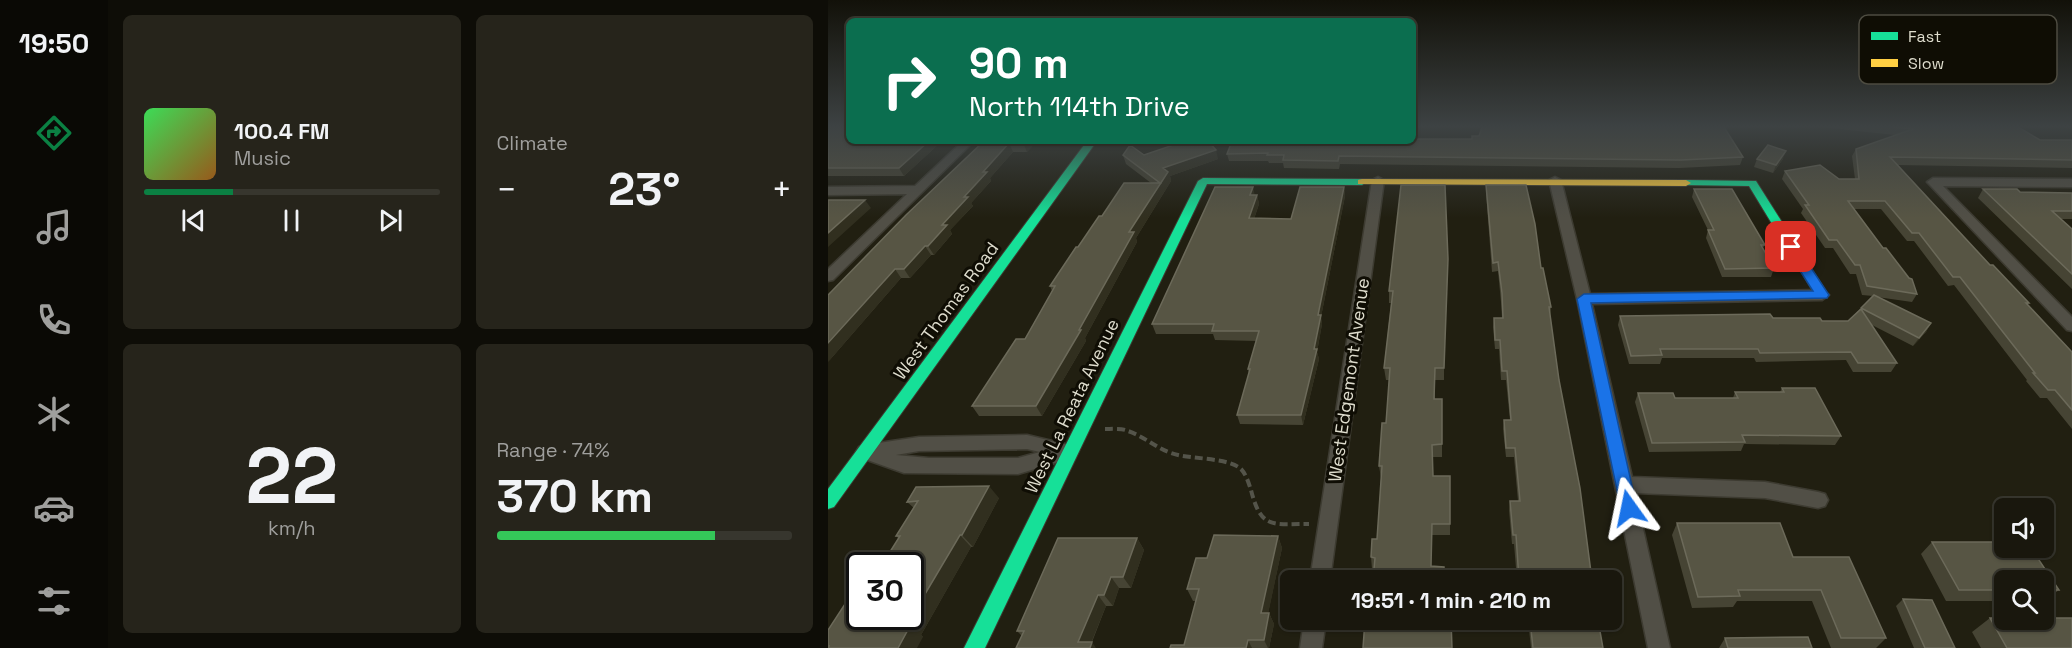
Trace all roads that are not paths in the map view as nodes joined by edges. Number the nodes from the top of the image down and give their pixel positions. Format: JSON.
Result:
{"nodes":[{"id":1,"x":952,"y":157,"type":"edge"},
{"id":2,"x":1080,"y":157,"type":"edge"},
{"id":3,"x":1378,"y":180,"type":"junction"},
{"id":4,"x":1555,"y":180,"type":"junction"},
{"id":5,"x":2072,"y":183,"type":"edge"},
{"id":6,"x":917,"y":190,"type":"junction"},
{"id":7,"x":828,"y":191,"type":"edge"},
{"id":8,"x":828,"y":277,"type":"edge"},
{"id":9,"x":1822,"y":295,"type":"joint"},
{"id":10,"x":1584,"y":299,"type":"junction"},
{"id":11,"x":2072,"y":326,"type":"edge"},
{"id":12,"x":865,"y":452,"type":"junction"},
{"id":13,"x":1070,"y":453,"type":"junction"},
{"id":14,"x":1624,"y":485,"type":"junction"},
{"id":15,"x":1818,"y":500,"type":"dead end"},
{"id":16,"x":828,"y":502,"type":"edge"},
{"id":17,"x":1322,"y":570,"type":"edge"},
{"id":18,"x":1314,"y":630,"type":"edge"},
{"id":19,"x":974,"y":648,"type":"edge"},
{"id":20,"x":1311,"y":648,"type":"edge"},
{"id":21,"x":1659,"y":648,"type":"edge"}],
"edges":[{"from":1,"to":6,"type":"street"},
{"from":2,"to":12,"type":"street","name":"West Thomas Road"},
{"from":3,"to":4,"type":"street"},
{"from":3,"to":13,"type":"street","name":"West La Reata Avenue"},
{"from":3,"to":17,"type":"street","name":"West Edgemont Avenue"},
{"from":4,"to":9,"type":"street"},
{"from":4,"to":10,"type":"street"},
{"from":5,"to":11,"type":"street"},
{"from":6,"to":7,"type":"street"},
{"from":6,"to":8,"type":"street"},
{"from":9,"to":10,"type":"street"},
{"from":10,"to":14,"type":"street"},
{"from":12,"to":13,"type":"street"},
{"from":12,"to":16,"type":"street","name":"West Thomas Road"},
{"from":13,"to":19,"type":"street","name":"West La Reata Avenue"},
{"from":14,"to":15,"type":"street"},
{"from":14,"to":21,"type":"street"},
{"from":18,"to":20,"type":"street"}]}
